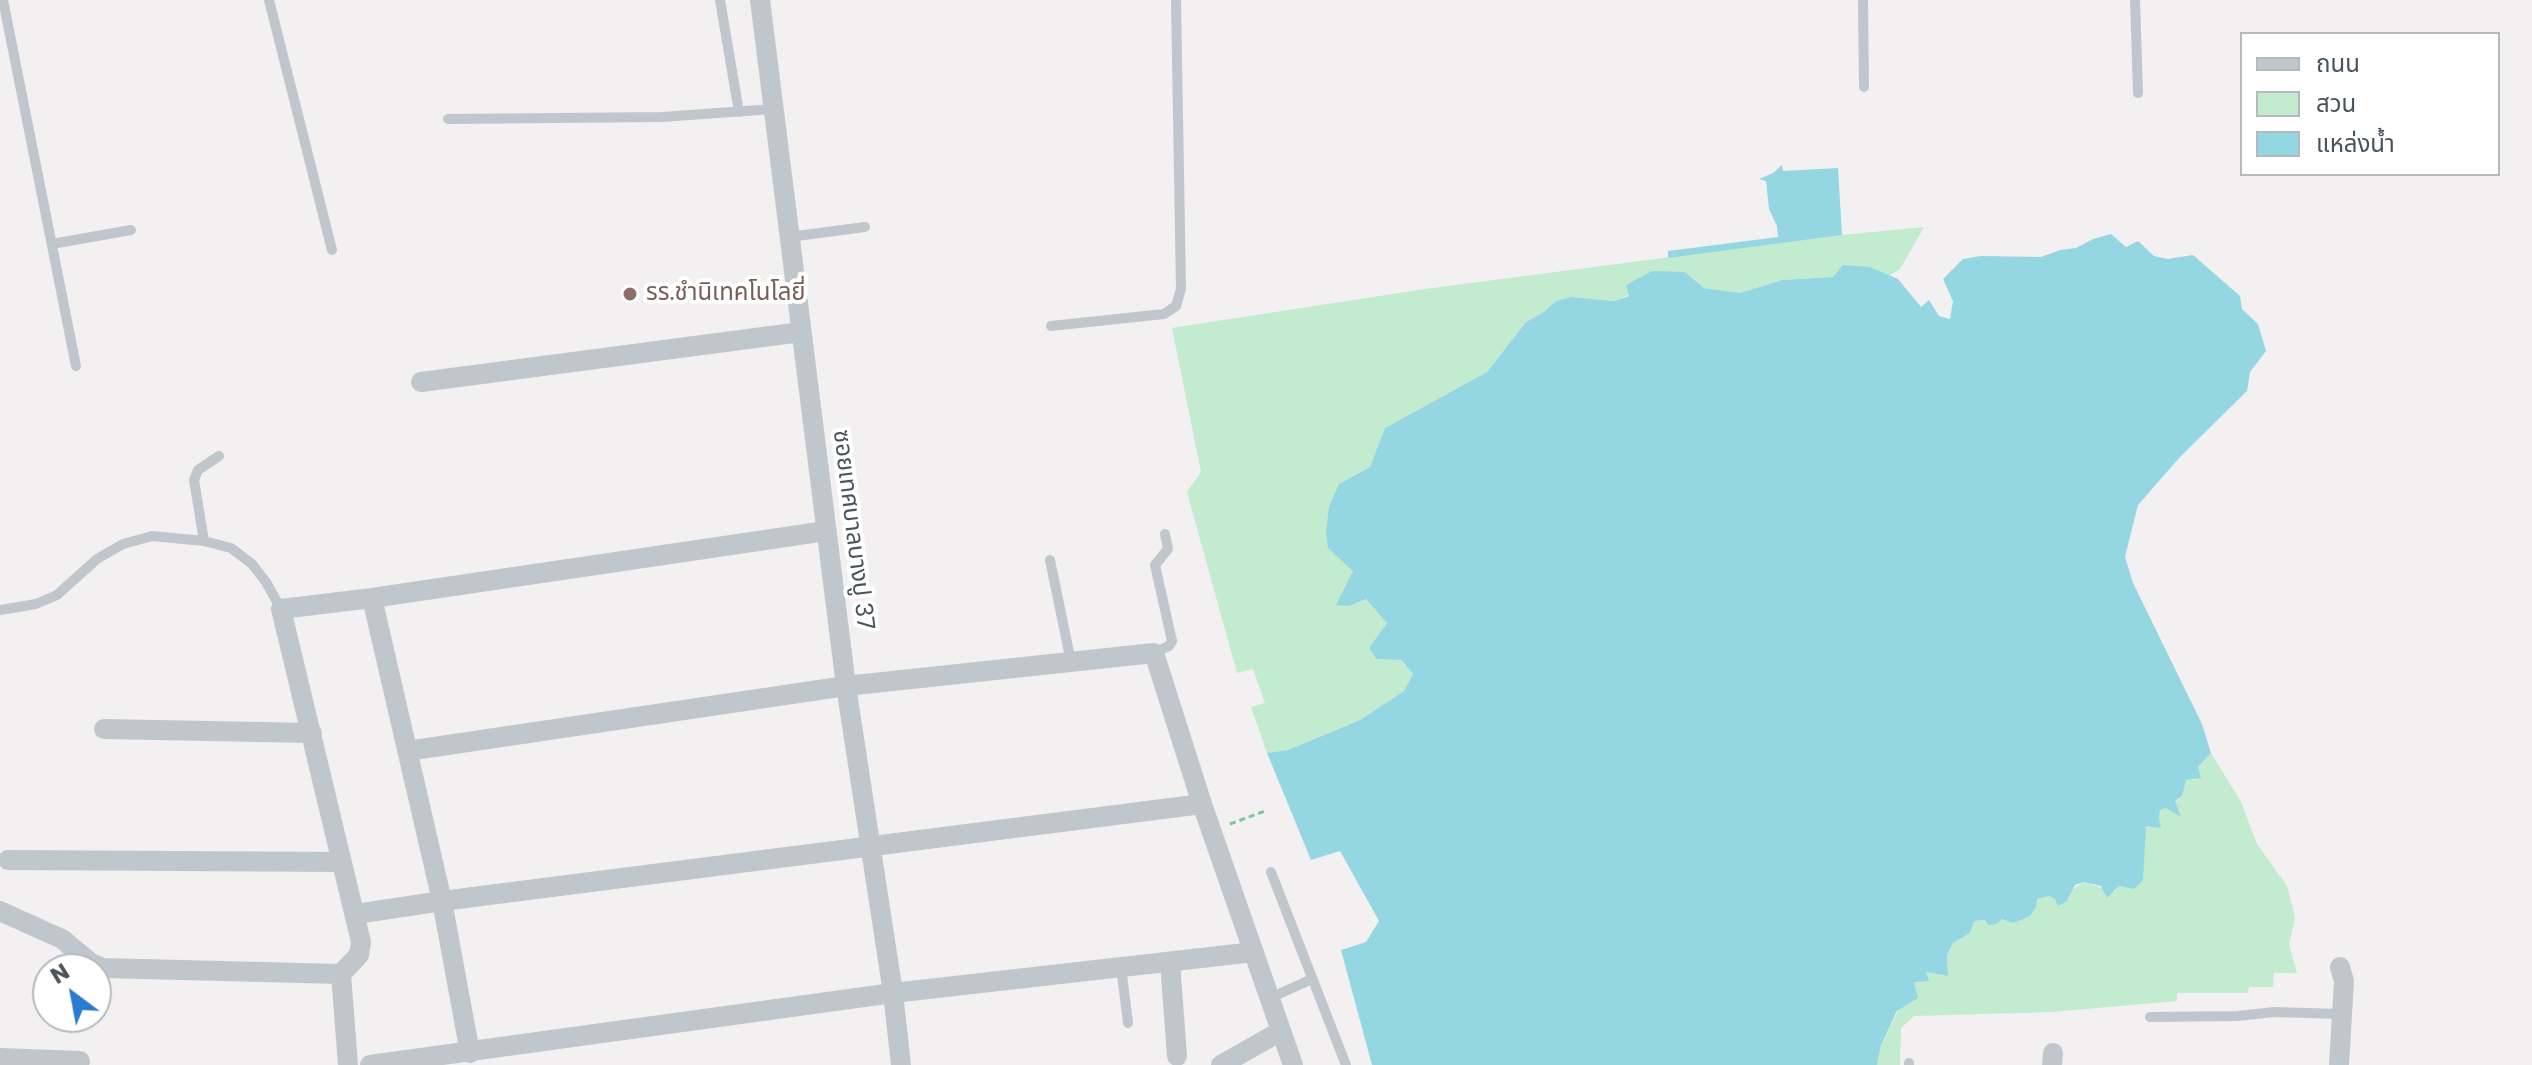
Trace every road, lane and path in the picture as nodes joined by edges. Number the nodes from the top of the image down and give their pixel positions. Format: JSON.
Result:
{"nodes":[{"id":1,"x":3,"y":0,"type":"edge"},
{"id":2,"x":269,"y":0,"type":"edge"},
{"id":3,"x":720,"y":0,"type":"edge"},
{"id":4,"x":760,"y":0,"type":"edge"},
{"id":5,"x":1176,"y":0,"type":"edge"},
{"id":6,"x":1863,"y":0,"type":"edge"},
{"id":7,"x":2135,"y":0,"type":"edge"},
{"id":8,"x":1864,"y":87,"type":"dead end"},
{"id":9,"x":2138,"y":93,"type":"dead end"},
{"id":10,"x":773,"y":109,"type":"junction"},
{"id":11,"x":739,"y":112,"type":"junction"},
{"id":12,"x":448,"y":119,"type":"dead end"},
{"id":13,"x":865,"y":227,"type":"dead end"},
{"id":14,"x":131,"y":230,"type":"dead end"},
{"id":15,"x":789,"y":237,"type":"junction"},
{"id":16,"x":52,"y":244,"type":"junction"},
{"id":17,"x":332,"y":250,"type":"dead end"},
{"id":18,"x":1051,"y":326,"type":"dead end"},
{"id":19,"x":801,"y":332,"type":"junction"},
{"id":20,"x":76,"y":366,"type":"dead end"},
{"id":21,"x":421,"y":382,"type":"dead end"},
{"id":22,"x":219,"y":456,"type":"dead end"},
{"id":23,"x":826,"y":531,"type":"junction"},
{"id":24,"x":1165,"y":534,"type":"dead end"},
{"id":25,"x":204,"y":541,"type":"junction"},
{"id":26,"x":1050,"y":560,"type":"dead end"},
{"id":27,"x":372,"y":598,"type":"junction"},
{"id":28,"x":281,"y":609,"type":"junction"},
{"id":29,"x":0,"y":610,"type":"edge"},
{"id":30,"x":1154,"y":653,"type":"junction"},
{"id":31,"x":1071,"y":662,"type":"junction"},
{"id":32,"x":846,"y":686,"type":"junction"},
{"id":33,"x":104,"y":729,"type":"dead end"},
{"id":34,"x":312,"y":733,"type":"junction"},
{"id":35,"x":407,"y":751,"type":"junction"},
{"id":36,"x":1202,"y":804,"type":"junction"},
{"id":37,"x":1265,"y":811,"type":"dead end"},
{"id":38,"x":1211,"y":830,"type":"junction"},
{"id":39,"x":868,"y":845,"type":"junction"},
{"id":40,"x":8,"y":860,"type":"dead end"},
{"id":41,"x":342,"y":862,"type":"junction"},
{"id":42,"x":1271,"y":872,"type":"dead end"},
{"id":43,"x":442,"y":901,"type":"junction"},
{"id":44,"x":0,"y":911,"type":"edge"},
{"id":45,"x":356,"y":914,"type":"junction"},
{"id":46,"x":1254,"y":952,"type":"junction"},
{"id":47,"x":1170,"y":962,"type":"junction"},
{"id":48,"x":1121,"y":967,"type":"junction"},
{"id":49,"x":2340,"y":967,"type":"dead end"},
{"id":50,"x":341,"y":974,"type":"junction"},
{"id":51,"x":1312,"y":979,"type":"junction"},
{"id":52,"x":893,"y":993,"type":"junction"},
{"id":53,"x":1270,"y":998,"type":"junction"},
{"id":54,"x":2341,"y":1014,"type":"junction"},
{"id":55,"x":2150,"y":1017,"type":"dead end"},
{"id":56,"x":1128,"y":1023,"type":"dead end"},
{"id":57,"x":1281,"y":1031,"type":"junction"},
{"id":58,"x":470,"y":1053,"type":"junction"},
{"id":59,"x":1177,"y":1056,"type":"dead end"},
{"id":60,"x":0,"y":1058,"type":"edge"},
{"id":61,"x":80,"y":1061,"type":"dead end"},
{"id":62,"x":348,"y":1065,"type":"edge"},
{"id":63,"x":370,"y":1065,"type":"edge"},
{"id":64,"x":901,"y":1065,"type":"edge"},
{"id":65,"x":1221,"y":1065,"type":"edge"},
{"id":66,"x":1293,"y":1065,"type":"edge"},
{"id":67,"x":1346,"y":1065,"type":"edge"},
{"id":68,"x":2339,"y":1065,"type":"edge"}],
"edges":[{"from":1,"to":16,"type":"lane"},
{"from":2,"to":17,"type":"lane"},
{"from":3,"to":11,"type":"lane"},
{"from":4,"to":10,"type":"street","name":"ซอยเทศบาลบางปู 37"},
{"from":5,"to":18,"type":"lane"},
{"from":6,"to":8,"type":"lane"},
{"from":7,"to":9,"type":"lane"},
{"from":10,"to":11,"type":"lane"},
{"from":10,"to":15,"type":"street","name":"ซอยเทศบาลบางปู 37"},
{"from":11,"to":12,"type":"lane"},
{"from":13,"to":15,"type":"lane"},
{"from":14,"to":16,"type":"lane"},
{"from":15,"to":19,"type":"street","name":"ซอยเทศบาลบางปู 37"},
{"from":16,"to":20,"type":"lane"},
{"from":19,"to":21,"type":"street"},
{"from":19,"to":23,"type":"street","name":"ซอยเทศบาลบางปู 37"},
{"from":22,"to":25,"type":"lane"},
{"from":23,"to":27,"type":"street"},
{"from":23,"to":32,"type":"street","name":"ซอยเทศบาลบางปู 37"},
{"from":24,"to":30,"type":"lane"},
{"from":25,"to":28,"type":"lane"},
{"from":25,"to":29,"type":"lane"},
{"from":26,"to":31,"type":"lane"},
{"from":27,"to":28,"type":"street"},
{"from":27,"to":35,"type":"street"},
{"from":28,"to":34,"type":"street"},
{"from":30,"to":31,"type":"street"},
{"from":30,"to":36,"type":"street"},
{"from":31,"to":32,"type":"street"},
{"from":32,"to":35,"type":"street"},
{"from":32,"to":39,"type":"street","name":"ซอยเทศบาลบางปู 37"},
{"from":33,"to":34,"type":"street"},
{"from":34,"to":41,"type":"street"},
{"from":35,"to":43,"type":"street"},
{"from":36,"to":38,"type":"street"},
{"from":36,"to":39,"type":"street"},
{"from":37,"to":38,"type":"path"},
{"from":38,"to":46,"type":"street"},
{"from":39,"to":43,"type":"street"},
{"from":39,"to":52,"type":"street","name":"ซอยเทศบาลบางปู 37"},
{"from":40,"to":41,"type":"street"},
{"from":41,"to":45,"type":"street"},
{"from":42,"to":51,"type":"lane"},
{"from":43,"to":45,"type":"street"},
{"from":43,"to":58,"type":"street"},
{"from":44,"to":50,"type":"street"},
{"from":45,"to":50,"type":"street"},
{"from":46,"to":47,"type":"street"},
{"from":46,"to":53,"type":"street"},
{"from":47,"to":48,"type":"street"},
{"from":47,"to":59,"type":"street"},
{"from":48,"to":52,"type":"street"},
{"from":48,"to":56,"type":"lane"},
{"from":49,"to":54,"type":"street"},
{"from":50,"to":62,"type":"street"},
{"from":51,"to":53,"type":"lane"},
{"from":51,"to":67,"type":"lane"},
{"from":52,"to":58,"type":"street"},
{"from":52,"to":64,"type":"street","name":"ซอยเทศบาลบางปู 37"},
{"from":53,"to":57,"type":"street"},
{"from":54,"to":55,"type":"lane"},
{"from":54,"to":68,"type":"street"},
{"from":57,"to":65,"type":"street"},
{"from":57,"to":66,"type":"street"},
{"from":58,"to":63,"type":"street"},
{"from":60,"to":61,"type":"street"}]}
